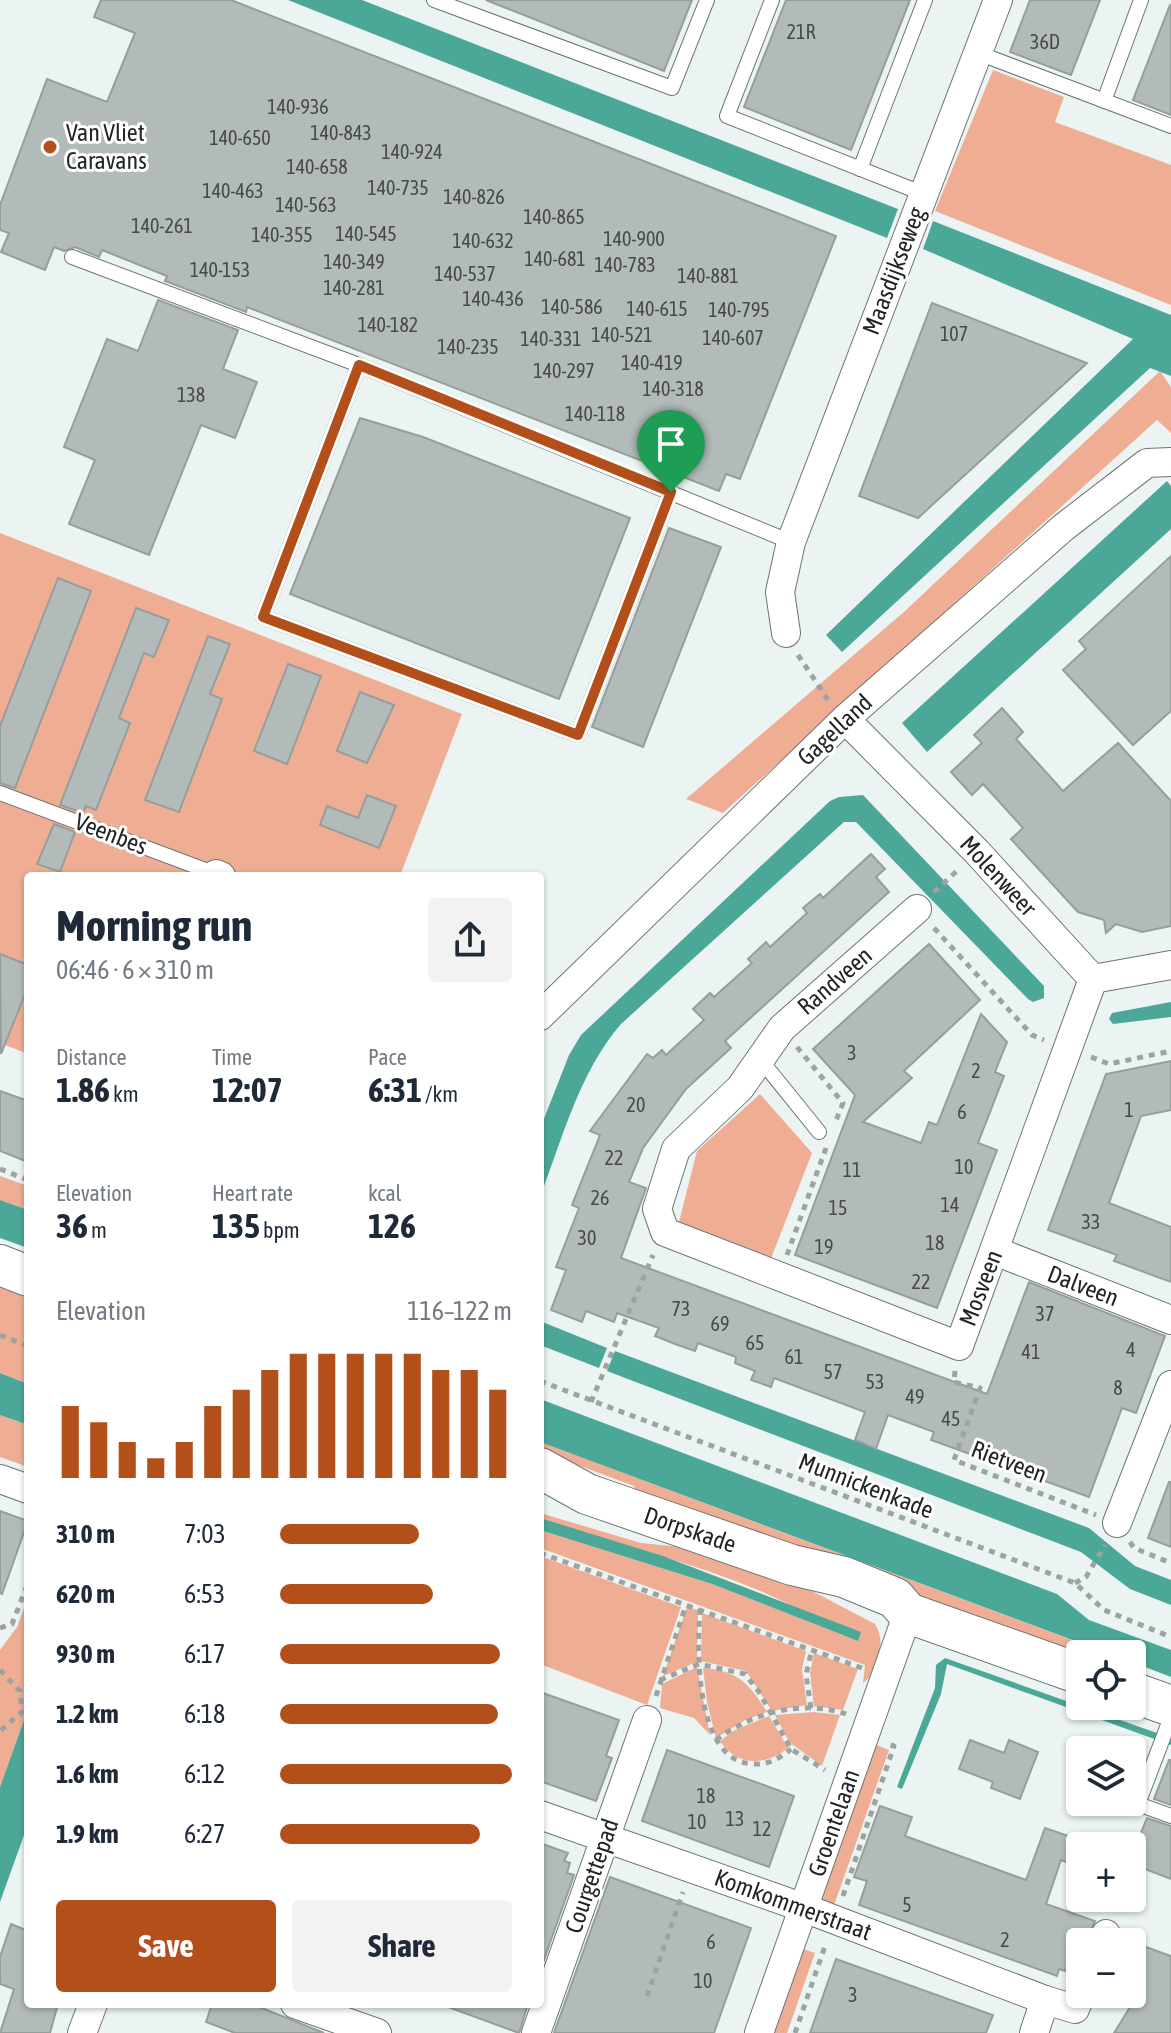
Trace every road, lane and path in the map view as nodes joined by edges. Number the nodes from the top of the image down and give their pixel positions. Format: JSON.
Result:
{"nodes":[{"id":1,"x":434,"y":0,"type":"edge"},
{"id":2,"x":707,"y":0,"type":"edge"},
{"id":3,"x":772,"y":0,"type":"edge"},
{"id":4,"x":925,"y":0,"type":"edge"},
{"id":5,"x":998,"y":0,"type":"edge"},
{"id":6,"x":1141,"y":0,"type":"edge"},
{"id":7,"x":464,"y":6,"type":"edge"},
{"id":8,"x":978,"y":53,"type":"junction"},
{"id":9,"x":1104,"y":101,"type":"junction"},
{"id":10,"x":1171,"y":126,"type":"edge"},
{"id":11,"x":860,"y":169,"type":"junction"},
{"id":12,"x":924,"y":194,"type":"junction"},
{"id":13,"x":72,"y":257,"type":"dead end"},
{"id":14,"x":359,"y":365,"type":"junction"},
{"id":15,"x":1159,"y":462,"type":"edge"},
{"id":16,"x":671,"y":492,"type":"junction"},
{"id":17,"x":791,"y":542,"type":"junction"},
{"id":18,"x":786,"y":633,"type":"joint"},
{"id":19,"x":845,"y":719,"type":"junction"},
{"id":20,"x":0,"y":793,"type":"edge"},
{"id":21,"x":211,"y":872,"type":"edge"},
{"id":22,"x":917,"y":909,"type":"joint"},
{"id":23,"x":1171,"y":965,"type":"edge"},
{"id":24,"x":1093,"y":979,"type":"junction"},
{"id":25,"x":544,"y":1012,"type":"edge"},
{"id":26,"x":1068,"y":1049,"type":"junction"},
{"id":27,"x":1171,"y":1051,"type":"edge"},
{"id":28,"x":760,"y":1059,"type":"junction"},
{"id":29,"x":819,"y":1132,"type":"dead end"},
{"id":30,"x":0,"y":1169,"type":"edge"},
{"id":31,"x":24,"y":1178,"type":"edge"},
{"id":32,"x":665,"y":1232,"type":"junction"},
{"id":33,"x":995,"y":1251,"type":"junction"},
{"id":34,"x":0,"y":1265,"type":"edge"},
{"id":35,"x":24,"y":1274,"type":"edge"},
{"id":36,"x":1171,"y":1320,"type":"edge"},
{"id":37,"x":0,"y":1335,"type":"edge"},
{"id":38,"x":24,"y":1344,"type":"edge"},
{"id":39,"x":959,"y":1346,"type":"junction"},
{"id":40,"x":544,"y":1383,"type":"edge"},
{"id":41,"x":1171,"y":1385,"type":"edge"},
{"id":42,"x":591,"y":1402,"type":"junction"},
{"id":43,"x":544,"y":1470,"type":"edge"},
{"id":44,"x":0,"y":1479,"type":"edge"},
{"id":45,"x":24,"y":1488,"type":"edge"},
{"id":46,"x":544,"y":1492,"type":"edge"},
{"id":47,"x":587,"y":1494,"type":"junction"},
{"id":48,"x":1114,"y":1528,"type":"junction"},
{"id":49,"x":544,"y":1554,"type":"edge"},
{"id":50,"x":1171,"y":1563,"type":"edge"},
{"id":51,"x":1075,"y":1583,"type":"junction"},
{"id":52,"x":24,"y":1593,"type":"edge"},
{"id":53,"x":686,"y":1605,"type":"junction"},
{"id":54,"x":700,"y":1609,"type":"junction"},
{"id":55,"x":908,"y":1613,"type":"junction"},
{"id":56,"x":0,"y":1628,"type":"edge"},
{"id":57,"x":1171,"y":1637,"type":"edge"},
{"id":58,"x":812,"y":1649,"type":"junction"},
{"id":59,"x":699,"y":1664,"type":"junction"},
{"id":60,"x":1066,"y":1669,"type":"edge"},
{"id":61,"x":0,"y":1670,"type":"edge"},
{"id":62,"x":660,"y":1680,"type":"junction"},
{"id":63,"x":858,"y":1680,"type":"dead end"},
{"id":64,"x":1146,"y":1701,"type":"edge"},
{"id":65,"x":850,"y":1703,"type":"dead end"},
{"id":66,"x":811,"y":1708,"type":"junction"},
{"id":67,"x":651,"y":1710,"type":"joint"},
{"id":68,"x":770,"y":1713,"type":"junction"},
{"id":69,"x":846,"y":1714,"type":"junction"},
{"id":70,"x":1169,"y":1717,"type":"edge"},
{"id":71,"x":0,"y":1731,"type":"edge"},
{"id":72,"x":853,"y":1732,"type":"junction"},
{"id":73,"x":716,"y":1740,"type":"junction"},
{"id":74,"x":791,"y":1749,"type":"junction"},
{"id":75,"x":831,"y":1756,"type":"dead end"},
{"id":76,"x":544,"y":1816,"type":"edge"},
{"id":77,"x":1171,"y":1816,"type":"edge"},
{"id":78,"x":604,"y":1837,"type":"junction"},
{"id":79,"x":692,"y":1868,"type":"junction"},
{"id":80,"x":804,"y":1908,"type":"junction"},
{"id":81,"x":835,"y":1920,"type":"junction"},
{"id":82,"x":647,"y":1996,"type":"dead end"},
{"id":83,"x":1045,"y":2000,"type":"junction"},
{"id":84,"x":1066,"y":2006,"type":"edge"},
{"id":85,"x":91,"y":2008,"type":"edge"},
{"id":86,"x":304,"y":2008,"type":"edge"},
{"id":87,"x":327,"y":2018,"type":"edge"},
{"id":88,"x":82,"y":2033,"type":"edge"},
{"id":89,"x":377,"y":2033,"type":"edge"},
{"id":90,"x":536,"y":2033,"type":"edge"},
{"id":91,"x":759,"y":2033,"type":"edge"},
{"id":92,"x":795,"y":2033,"type":"edge"},
{"id":93,"x":1034,"y":2033,"type":"edge"}],
"edges":[{"from":1,"to":7,"type":"lane"},
{"from":2,"to":7,"type":"lane"},
{"from":3,"to":11,"type":"lane"},
{"from":4,"to":11,"type":"lane"},
{"from":5,"to":8,"type":"street","name":"Maasdijkseweg"},
{"from":6,"to":9,"type":"lane"},
{"from":8,"to":9,"type":"lane"},
{"from":8,"to":12,"type":"street","name":"Maasdijkseweg"},
{"from":9,"to":10,"type":"lane"},
{"from":11,"to":12,"type":"lane"},
{"from":12,"to":17,"type":"street","name":"Maasdijkseweg"},
{"from":13,"to":14,"type":"lane"},
{"from":14,"to":16,"type":"lane"},
{"from":14,"to":16,"type":"lane"},
{"from":15,"to":19,"type":"street","name":"Gagelland"},
{"from":16,"to":17,"type":"lane"},
{"from":17,"to":18,"type":"street","name":"Maasdijkseweg"},
{"from":18,"to":19,"type":"path"},
{"from":19,"to":24,"type":"street","name":"Molenweer"},
{"from":19,"to":25,"type":"street","name":"Gagelland"},
{"from":20,"to":21,"type":"lane","name":"Veenbes"},
{"from":22,"to":26,"type":"path"},
{"from":22,"to":28,"type":"street","name":"Randveen"},
{"from":23,"to":24,"type":"street"},
{"from":24,"to":26,"type":"street","name":"Mosveen"},
{"from":26,"to":27,"type":"path"},
{"from":26,"to":33,"type":"street","name":"Mosveen"},
{"from":28,"to":29,"type":"lane"},
{"from":28,"to":32,"type":"street","name":"Randveen"},
{"from":30,"to":31,"type":"path"},
{"from":32,"to":39,"type":"street","name":"Mosveen"},
{"from":32,"to":42,"type":"path"},
{"from":33,"to":36,"type":"street","name":"Dalveen"},
{"from":33,"to":39,"type":"street","name":"Mosveen"},
{"from":34,"to":35,"type":"main road"},
{"from":37,"to":38,"type":"path"},
{"from":39,"to":48,"type":"path","name":"Rietveen"},
{"from":40,"to":42,"type":"path","name":"Munnickenkade"},
{"from":41,"to":48,"type":"street"},
{"from":42,"to":51,"type":"path","name":"Munnickenkade"},
{"from":43,"to":47,"type":"main road","name":"Dorpskade"},
{"from":44,"to":45,"type":"street"},
{"from":46,"to":47,"type":"main road","name":"Dorpskade"},
{"from":47,"to":55,"type":"main road","name":"Dorpskade"},
{"from":48,"to":50,"type":"path","name":"Rietveen"},
{"from":48,"to":51,"type":"path"},
{"from":49,"to":53,"type":"path"},
{"from":51,"to":57,"type":"path","name":"Munnickenkade"},
{"from":52,"to":56,"type":"path"},
{"from":53,"to":54,"type":"path"},
{"from":53,"to":62,"type":"path"},
{"from":54,"to":58,"type":"path"},
{"from":54,"to":59,"type":"path"},
{"from":55,"to":60,"type":"main road","name":"Dorpskade"},
{"from":55,"to":72,"type":"street","name":"Groentelaan"},
{"from":58,"to":63,"type":"path"},
{"from":58,"to":66,"type":"path"},
{"from":59,"to":62,"type":"path"},
{"from":59,"to":68,"type":"path"},
{"from":59,"to":73,"type":"path"},
{"from":61,"to":71,"type":"path"},
{"from":62,"to":67,"type":"path"},
{"from":64,"to":70,"type":"main road"},
{"from":65,"to":69,"type":"path"},
{"from":66,"to":68,"type":"path"},
{"from":66,"to":69,"type":"path"},
{"from":67,"to":78,"type":"street","name":"Courgettepad"},
{"from":68,"to":73,"type":"path"},
{"from":68,"to":74,"type":"path"},
{"from":69,"to":72,"type":"path"},
{"from":70,"to":77,"type":"lane"},
{"from":72,"to":80,"type":"street","name":"Groentelaan"},
{"from":72,"to":81,"type":"path"},
{"from":73,"to":74,"type":"path"},
{"from":74,"to":75,"type":"path"},
{"from":76,"to":78,"type":"street","name":"Komkommerstraat"},
{"from":78,"to":79,"type":"street","name":"Komkommerstraat"},
{"from":78,"to":90,"type":"street","name":"Courgettepad"},
{"from":79,"to":80,"type":"street","name":"Komkommerstraat"},
{"from":79,"to":82,"type":"path"},
{"from":80,"to":81,"type":"street","name":"Komkommerstraat"},
{"from":80,"to":91,"type":"street","name":"Groentelaan"},
{"from":81,"to":83,"type":"street","name":"Komkommerstraat"},
{"from":81,"to":92,"type":"path"},
{"from":83,"to":84,"type":"street","name":"Komkommerstraat"},
{"from":83,"to":93,"type":"street"},
{"from":85,"to":88,"type":"street"},
{"from":86,"to":87,"type":"street"},
{"from":87,"to":89,"type":"street"}]}
